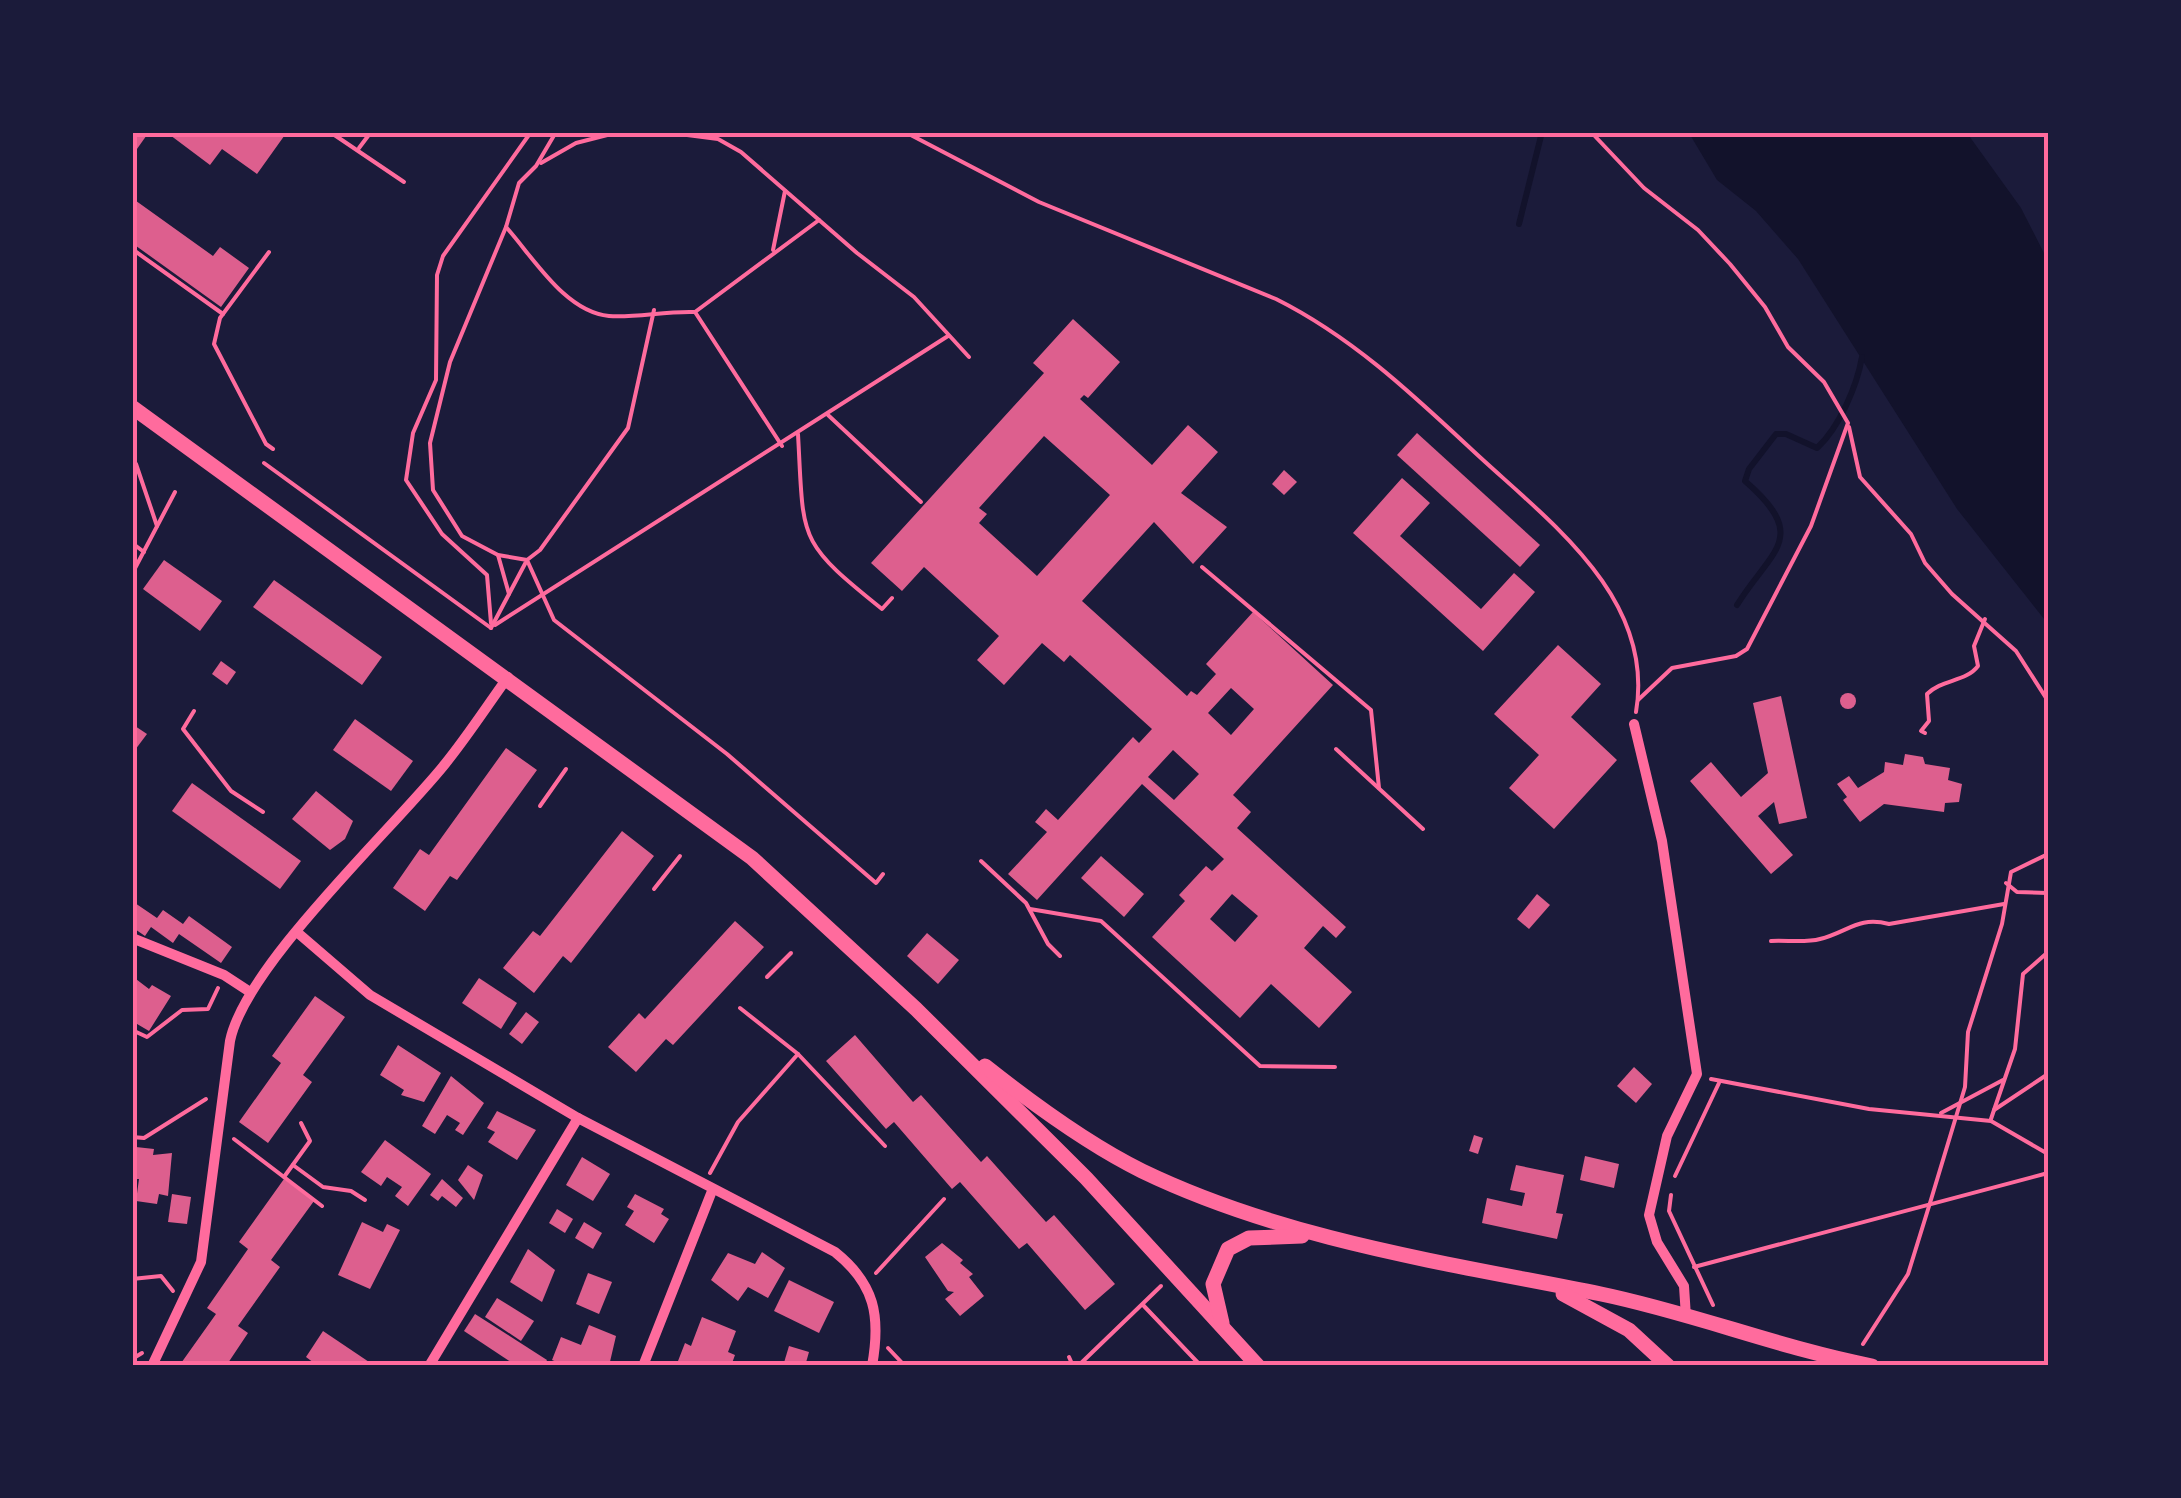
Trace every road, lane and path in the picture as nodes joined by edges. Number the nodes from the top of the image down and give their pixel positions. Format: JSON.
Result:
{"nodes":[{"id":1,"x":330,"y":132,"type":"edge"},
{"id":2,"x":371,"y":132,"type":"edge"},
{"id":3,"x":531,"y":132,"type":"edge"},
{"id":4,"x":556,"y":132,"type":"edge"},
{"id":5,"x":619,"y":132,"type":"edge"},
{"id":6,"x":664,"y":132,"type":"edge"},
{"id":7,"x":905,"y":132,"type":"edge"},
{"id":8,"x":1591,"y":132,"type":"edge"},
{"id":9,"x":359,"y":148,"type":"junction"},
{"id":10,"x":536,"y":166,"type":"junction"},
{"id":11,"x":404,"y":182,"type":"dead end"},
{"id":12,"x":786,"y":191,"type":"junction"},
{"id":13,"x":819,"y":220,"type":"junction"},
{"id":14,"x":506,"y":226,"type":"junction"},
{"id":15,"x":132,"y":249,"type":"edge"},
{"id":16,"x":269,"y":252,"type":"dead end"},
{"id":17,"x":772,"y":252,"type":"junction"},
{"id":18,"x":654,"y":310,"type":"junction"},
{"id":19,"x":695,"y":312,"type":"junction"},
{"id":20,"x":223,"y":314,"type":"junction"},
{"id":21,"x":948,"y":336,"type":"junction"},
{"id":22,"x":968,"y":357,"type":"dead end"},
{"id":23,"x":132,"y":406,"type":"edge"},
{"id":24,"x":828,"y":415,"type":"junction"},
{"id":25,"x":1848,"y":422,"type":"junction"},
{"id":26,"x":798,"y":434,"type":"junction"},
{"id":27,"x":782,"y":446,"type":"junction"},
{"id":28,"x":273,"y":449,"type":"dead end"},
{"id":29,"x":264,"y":463,"type":"dead end"},
{"id":30,"x":136,"y":464,"type":"dead end"},
{"id":31,"x":176,"y":492,"type":"dead end"},
{"id":32,"x":922,"y":502,"type":"dead end"},
{"id":33,"x":157,"y":528,"type":"junction"},
{"id":34,"x":132,"y":543,"type":"edge"},
{"id":35,"x":144,"y":552,"type":"junction"},
{"id":36,"x":498,"y":555,"type":"junction"},
{"id":37,"x":527,"y":560,"type":"junction"},
{"id":38,"x":1202,"y":567,"type":"dead end"},
{"id":39,"x":132,"y":574,"type":"edge"},
{"id":40,"x":540,"y":593,"type":"junction"},
{"id":41,"x":509,"y":594,"type":"junction"},
{"id":42,"x":892,"y":598,"type":"dead end"},
{"id":43,"x":1985,"y":619,"type":"junction"},
{"id":44,"x":491,"y":628,"type":"junction"},
{"id":45,"x":508,"y":677,"type":"junction"},
{"id":46,"x":1638,"y":700,"type":"junction"},
{"id":47,"x":2048,"y":701,"type":"edge"},
{"id":48,"x":194,"y":711,"type":"dead end"},
{"id":49,"x":1634,"y":724,"type":"joint"},
{"id":50,"x":1925,"y":733,"type":"dead end"},
{"id":51,"x":1336,"y":748,"type":"dead end"},
{"id":52,"x":566,"y":770,"type":"dead end"},
{"id":53,"x":1378,"y":788,"type":"junction"},
{"id":54,"x":540,"y":806,"type":"dead end"},
{"id":55,"x":263,"y":812,"type":"dead end"},
{"id":56,"x":1423,"y":830,"type":"dead end"},
{"id":57,"x":2048,"y":854,"type":"edge"},
{"id":58,"x":680,"y":856,"type":"dead end"},
{"id":59,"x":981,"y":861,"type":"dead end"},
{"id":60,"x":883,"y":874,"type":"dead end"},
{"id":61,"x":2006,"y":884,"type":"junction"},
{"id":62,"x":654,"y":890,"type":"dead end"},
{"id":63,"x":2048,"y":893,"type":"edge"},
{"id":64,"x":2004,"y":904,"type":"junction"},
{"id":65,"x":1030,"y":909,"type":"junction"},
{"id":66,"x":298,"y":933,"type":"junction"},
{"id":67,"x":132,"y":938,"type":"edge"},
{"id":68,"x":1771,"y":941,"type":"dead end"},
{"id":69,"x":2048,"y":952,"type":"edge"},
{"id":70,"x":791,"y":954,"type":"dead end"},
{"id":71,"x":1060,"y":956,"type":"dead end"},
{"id":72,"x":767,"y":977,"type":"dead end"},
{"id":73,"x":217,"y":989,"type":"dead end"},
{"id":74,"x":250,"y":992,"type":"junction"},
{"id":75,"x":740,"y":1008,"type":"dead end"},
{"id":76,"x":916,"y":1008,"type":"junction"},
{"id":77,"x":132,"y":1030,"type":"edge"},
{"id":78,"x":798,"y":1054,"type":"junction"},
{"id":79,"x":1335,"y":1067,"type":"dead end"},
{"id":80,"x":1697,"y":1074,"type":"junction"},
{"id":81,"x":2048,"y":1074,"type":"edge"},
{"id":82,"x":2002,"y":1080,"type":"junction"},
{"id":83,"x":1719,"y":1082,"type":"junction"},
{"id":84,"x":224,"y":1087,"type":"junction"},
{"id":85,"x":1960,"y":1100,"type":"junction"},
{"id":86,"x":1994,"y":1110,"type":"junction"},
{"id":87,"x":1938,"y":1114,"type":"junction"},
{"id":88,"x":1955,"y":1116,"type":"junction"},
{"id":89,"x":578,"y":1118,"type":"junction"},
{"id":90,"x":1991,"y":1121,"type":"junction"},
{"id":91,"x":301,"y":1123,"type":"dead end"},
{"id":92,"x":219,"y":1128,"type":"junction"},
{"id":93,"x":132,"y":1137,"type":"edge"},
{"id":94,"x":885,"y":1146,"type":"dead end"},
{"id":95,"x":2048,"y":1154,"type":"edge"},
{"id":96,"x":293,"y":1164,"type":"junction"},
{"id":97,"x":2048,"y":1173,"type":"edge"},
{"id":98,"x":284,"y":1177,"type":"junction"},
{"id":99,"x":708,"y":1188,"type":"junction"},
{"id":100,"x":944,"y":1199,"type":"dead end"},
{"id":101,"x":365,"y":1200,"type":"dead end"},
{"id":102,"x":1930,"y":1203,"type":"junction"},
{"id":103,"x":322,"y":1206,"type":"dead end"},
{"id":104,"x":1326,"y":1237,"type":"junction"},
{"id":105,"x":1694,"y":1267,"type":"junction"},
{"id":106,"x":878,"y":1272,"type":"dead end"},
{"id":107,"x":132,"y":1279,"type":"edge"},
{"id":108,"x":1546,"y":1286,"type":"junction"},
{"id":109,"x":1158,"y":1289,"type":"dead end"},
{"id":110,"x":187,"y":1294,"type":"junction"},
{"id":111,"x":1143,"y":1305,"type":"junction"},
{"id":112,"x":1715,"y":1310,"type":"dead end"},
{"id":113,"x":1686,"y":1317,"type":"junction"},
{"id":114,"x":1223,"y":1328,"type":"junction"},
{"id":115,"x":1863,"y":1344,"type":"dead end"},
{"id":116,"x":876,"y":1345,"type":"junction"},
{"id":117,"x":1069,"y":1357,"type":"dead end"},
{"id":118,"x":152,"y":1366,"type":"edge"},
{"id":119,"x":429,"y":1366,"type":"edge"},
{"id":120,"x":643,"y":1366,"type":"edge"},
{"id":121,"x":872,"y":1366,"type":"edge"},
{"id":122,"x":905,"y":1366,"type":"edge"},
{"id":123,"x":1075,"y":1366,"type":"edge"},
{"id":124,"x":1202,"y":1366,"type":"edge"},
{"id":125,"x":1258,"y":1366,"type":"edge"},
{"id":126,"x":1668,"y":1366,"type":"edge"},
{"id":127,"x":1872,"y":1366,"type":"edge"}],
"edges":[{"from":1,"to":9,"type":"path"},
{"from":2,"to":9,"type":"path"},
{"from":3,"to":44,"type":"path"},
{"from":4,"to":10,"type":"path"},
{"from":5,"to":10,"type":"path"},
{"from":6,"to":12,"type":"path"},
{"from":7,"to":46,"type":"path"},
{"from":8,"to":25,"type":"path"},
{"from":9,"to":11,"type":"path"},
{"from":10,"to":14,"type":"path"},
{"from":12,"to":13,"type":"path"},
{"from":12,"to":17,"type":"path"},
{"from":13,"to":17,"type":"path"},
{"from":13,"to":21,"type":"path"},
{"from":14,"to":18,"type":"path"},
{"from":14,"to":36,"type":"path"},
{"from":15,"to":20,"type":"path"},
{"from":16,"to":20,"type":"path"},
{"from":17,"to":19,"type":"path"},
{"from":18,"to":19,"type":"path"},
{"from":18,"to":37,"type":"path"},
{"from":19,"to":27,"type":"path"},
{"from":20,"to":28,"type":"path"},
{"from":21,"to":22,"type":"path"},
{"from":21,"to":24,"type":"path"},
{"from":23,"to":45,"type":"main road"},
{"from":24,"to":26,"type":"path"},
{"from":24,"to":32,"type":"path"},
{"from":25,"to":43,"type":"path"},
{"from":25,"to":46,"type":"path"},
{"from":26,"to":27,"type":"path"},
{"from":26,"to":42,"type":"path"},
{"from":27,"to":40,"type":"path"},
{"from":29,"to":44,"type":"path"},
{"from":30,"to":33,"type":"path"},
{"from":31,"to":33,"type":"path"},
{"from":33,"to":35,"type":"path"},
{"from":34,"to":35,"type":"path"},
{"from":35,"to":39,"type":"path"},
{"from":36,"to":37,"type":"path"},
{"from":36,"to":41,"type":"path"},
{"from":37,"to":40,"type":"path"},
{"from":37,"to":41,"type":"path"},
{"from":38,"to":53,"type":"path"},
{"from":40,"to":44,"type":"path"},
{"from":40,"to":60,"type":"path"},
{"from":41,"to":44,"type":"path"},
{"from":43,"to":47,"type":"path"},
{"from":43,"to":50,"type":"path"},
{"from":45,"to":66,"type":"street"},
{"from":45,"to":76,"type":"main road"},
{"from":46,"to":49,"type":"path"},
{"from":48,"to":55,"type":"path"},
{"from":49,"to":80,"type":"street"},
{"from":51,"to":53,"type":"path"},
{"from":52,"to":54,"type":"path"},
{"from":53,"to":56,"type":"path"},
{"from":57,"to":61,"type":"path"},
{"from":58,"to":62,"type":"path"},
{"from":59,"to":65,"type":"path"},
{"from":61,"to":63,"type":"path"},
{"from":61,"to":64,"type":"path"},
{"from":64,"to":68,"type":"path"},
{"from":64,"to":85,"type":"path"},
{"from":65,"to":71,"type":"path"},
{"from":65,"to":79,"type":"path"},
{"from":66,"to":74,"type":"street"},
{"from":66,"to":89,"type":"street"},
{"from":67,"to":74,"type":"street"},
{"from":69,"to":82,"type":"path"},
{"from":70,"to":72,"type":"path"},
{"from":73,"to":77,"type":"path"},
{"from":74,"to":84,"type":"street"},
{"from":75,"to":78,"type":"path"},
{"from":76,"to":104,"type":"main road"},
{"from":76,"to":114,"type":"main road"},
{"from":78,"to":94,"type":"path"},
{"from":78,"to":99,"type":"path"},
{"from":80,"to":83,"type":"path"},
{"from":80,"to":113,"type":"street"},
{"from":81,"to":86,"type":"path"},
{"from":82,"to":85,"type":"path"},
{"from":82,"to":86,"type":"path"},
{"from":83,"to":87,"type":"path"},
{"from":83,"to":105,"type":"path"},
{"from":84,"to":92,"type":"street"},
{"from":84,"to":93,"type":"path"},
{"from":85,"to":87,"type":"path"},
{"from":85,"to":88,"type":"path"},
{"from":86,"to":90,"type":"path"},
{"from":87,"to":88,"type":"path"},
{"from":88,"to":90,"type":"path"},
{"from":88,"to":102,"type":"path"},
{"from":89,"to":99,"type":"street"},
{"from":89,"to":119,"type":"street"},
{"from":90,"to":95,"type":"path"},
{"from":91,"to":96,"type":"path"},
{"from":92,"to":98,"type":"path"},
{"from":92,"to":110,"type":"street"},
{"from":96,"to":98,"type":"path"},
{"from":96,"to":101,"type":"path"},
{"from":97,"to":102,"type":"path"},
{"from":98,"to":103,"type":"path"},
{"from":99,"to":116,"type":"street"},
{"from":99,"to":120,"type":"street"},
{"from":100,"to":106,"type":"path"},
{"from":102,"to":105,"type":"path"},
{"from":102,"to":115,"type":"path"},
{"from":104,"to":108,"type":"main road"},
{"from":104,"to":114,"type":"main road"},
{"from":105,"to":112,"type":"path"},
{"from":107,"to":110,"type":"path"},
{"from":108,"to":113,"type":"main road"},
{"from":108,"to":126,"type":"main road"},
{"from":109,"to":111,"type":"path"},
{"from":110,"to":118,"type":"street"},
{"from":111,"to":123,"type":"path"},
{"from":111,"to":124,"type":"path"},
{"from":113,"to":127,"type":"main road"},
{"from":114,"to":125,"type":"main road"},
{"from":116,"to":121,"type":"street"},
{"from":116,"to":122,"type":"path"},
{"from":117,"to":123,"type":"path"}]}
